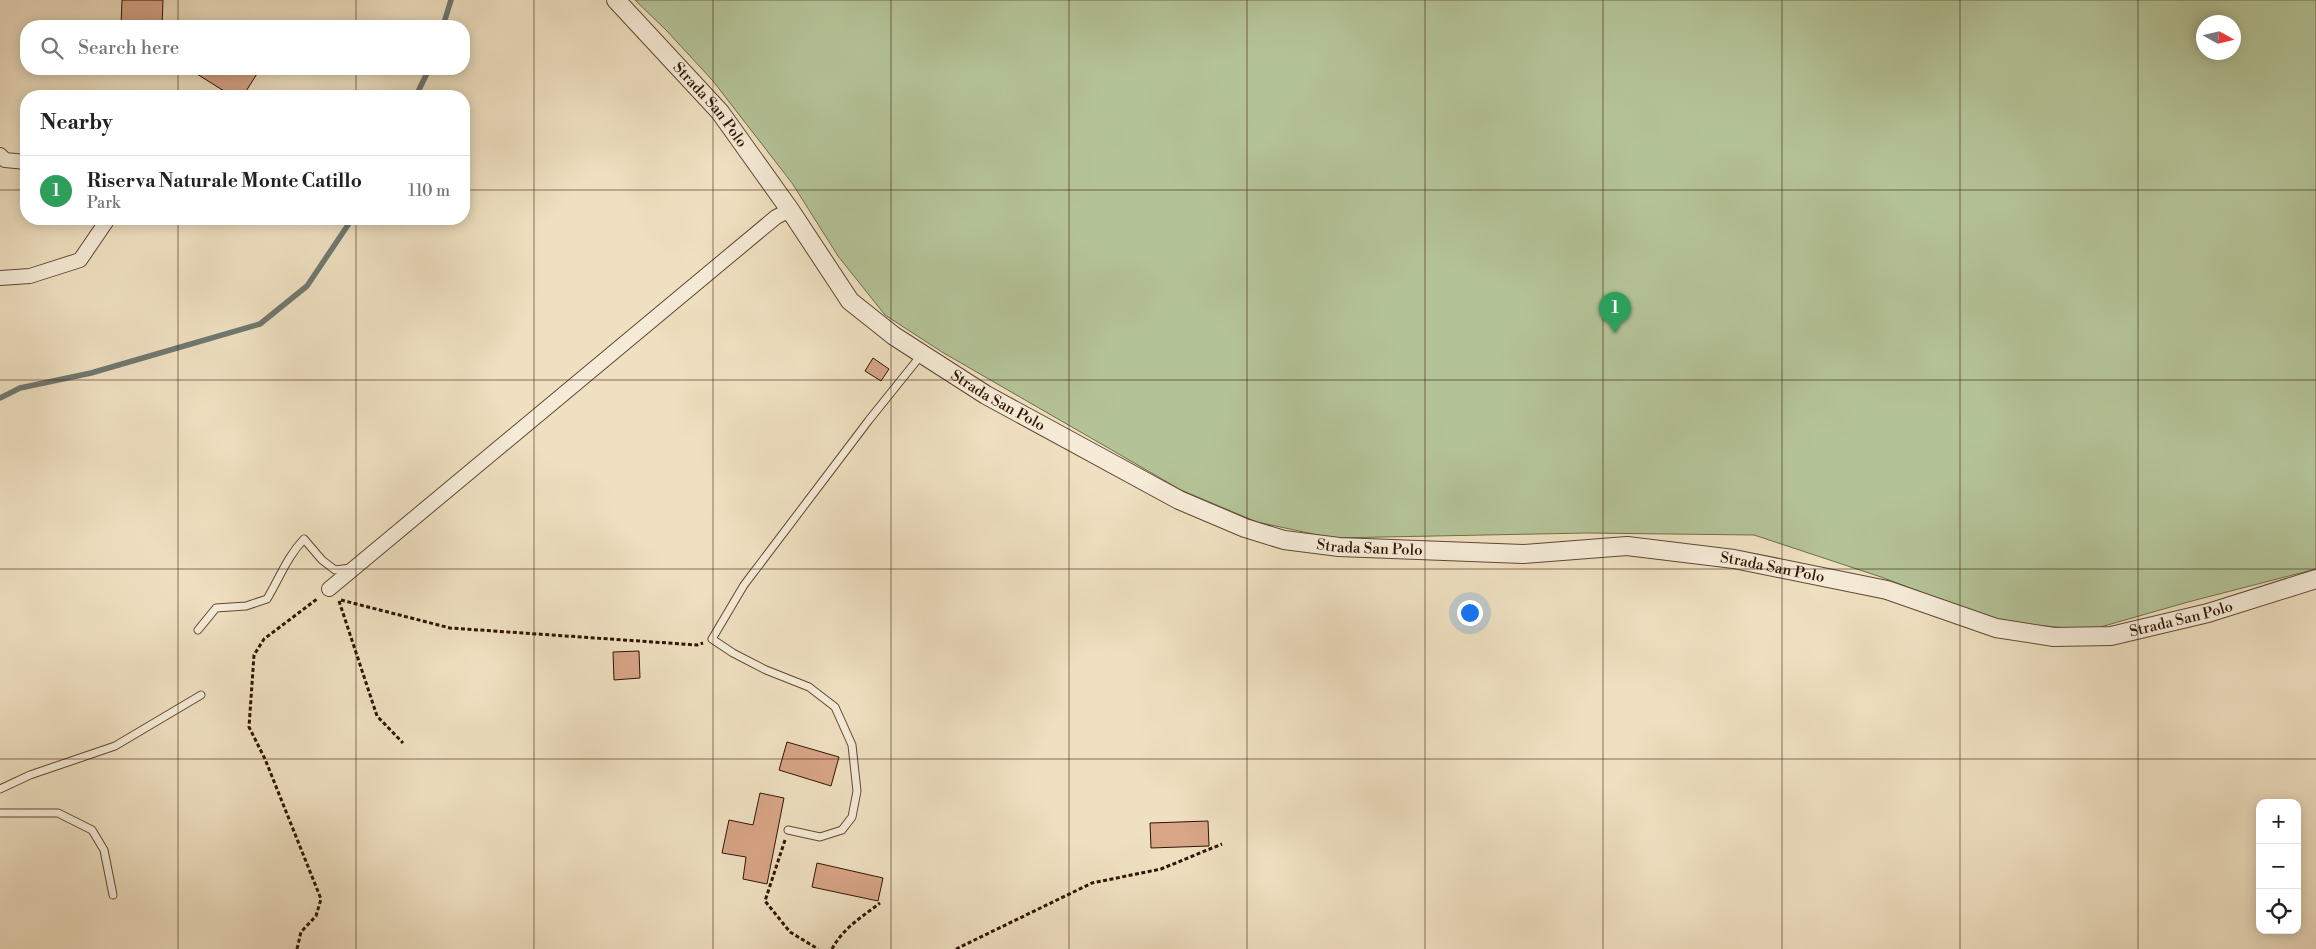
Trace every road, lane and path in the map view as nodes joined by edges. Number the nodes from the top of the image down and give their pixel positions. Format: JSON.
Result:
{"nodes":[{"id":1,"x":616,"y":0,"type":"edge"},
{"id":2,"x":3,"y":157,"type":"edge"},
{"id":3,"x":20,"y":161,"type":"edge"},
{"id":4,"x":790,"y":210,"type":"junction"},
{"id":5,"x":104,"y":225,"type":"edge"},
{"id":6,"x":0,"y":278,"type":"edge"},
{"id":7,"x":923,"y":353,"type":"junction"},
{"id":8,"x":353,"y":568,"type":"junction"},
{"id":9,"x":2316,"y":580,"type":"edge"},
{"id":10,"x":334,"y":594,"type":"junction"},
{"id":11,"x":198,"y":630,"type":"dead end"},
{"id":12,"x":712,"y":639,"type":"junction"},
{"id":13,"x":201,"y":695,"type":"dead end"},
{"id":14,"x":403,"y":743,"type":"dead end"},
{"id":15,"x":0,"y":789,"type":"edge"},
{"id":16,"x":0,"y":812,"type":"edge"},
{"id":17,"x":788,"y":830,"type":"joint"},
{"id":18,"x":1222,"y":844,"type":"dead end"},
{"id":19,"x":113,"y":895,"type":"dead end"},
{"id":20,"x":880,"y":903,"type":"dead end"},
{"id":21,"x":297,"y":949,"type":"edge"},
{"id":22,"x":818,"y":949,"type":"edge"},
{"id":23,"x":832,"y":949,"type":"edge"},
{"id":24,"x":956,"y":949,"type":"edge"}],
"edges":[{"from":1,"to":4,"type":"street","name":"Strada San Polo"},
{"from":2,"to":3,"type":"street"},
{"from":4,"to":7,"type":"street","name":"Strada San Polo"},
{"from":4,"to":8,"type":"street"},
{"from":5,"to":6,"type":"street"},
{"from":7,"to":9,"type":"street","name":"Strada San Polo"},
{"from":7,"to":12,"type":"lane"},
{"from":8,"to":10,"type":"street"},
{"from":8,"to":11,"type":"lane"},
{"from":10,"to":12,"type":"path"},
{"from":10,"to":14,"type":"path"},
{"from":10,"to":21,"type":"path"},
{"from":12,"to":17,"type":"lane"},
{"from":13,"to":15,"type":"lane"},
{"from":16,"to":19,"type":"lane"},
{"from":17,"to":22,"type":"path"},
{"from":18,"to":24,"type":"path"},
{"from":20,"to":23,"type":"path"}]}
